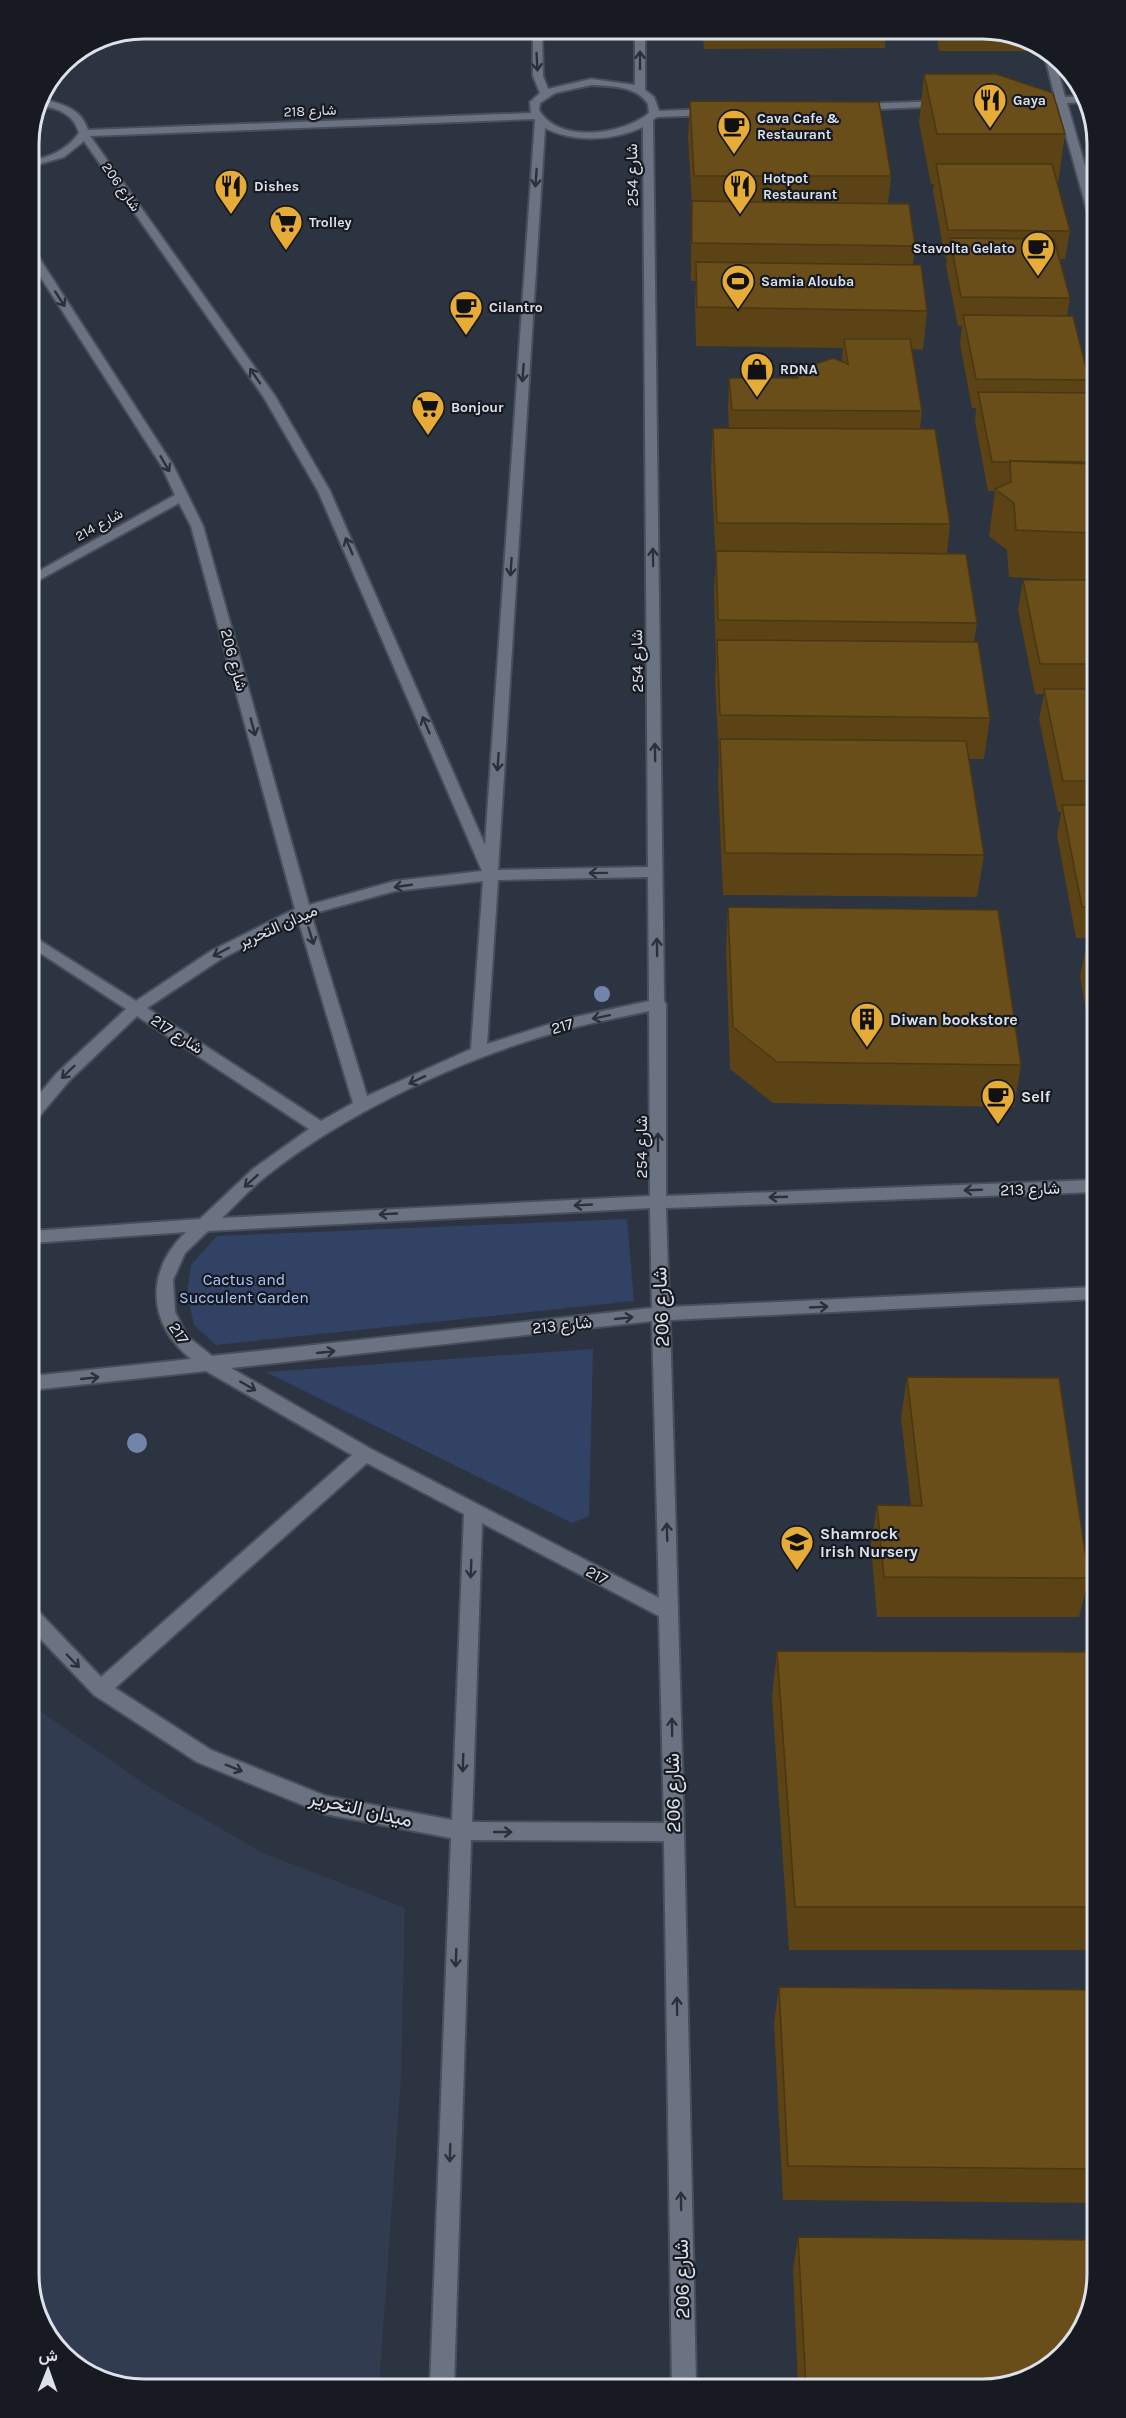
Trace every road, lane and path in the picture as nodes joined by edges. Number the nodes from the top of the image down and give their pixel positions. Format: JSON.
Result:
{"nodes":[{"id":1,"x":537,"y":39,"type":"edge"},
{"id":2,"x":640,"y":39,"type":"edge"},
{"id":3,"x":1051,"y":66,"type":"edge"},
{"id":4,"x":640,"y":91,"type":"junction"},
{"id":5,"x":545,"y":93,"type":"junction"},
{"id":6,"x":1077,"y":99,"type":"edge"},
{"id":7,"x":1060,"y":100,"type":"junction"},
{"id":8,"x":1024,"y":101,"type":"edge"},
{"id":9,"x":48,"y":104,"type":"edge"},
{"id":10,"x":952,"y":104,"type":"edge"},
{"id":11,"x":845,"y":107,"type":"edge"},
{"id":12,"x":725,"y":112,"type":"edge"},
{"id":13,"x":538,"y":118,"type":"junction"},
{"id":14,"x":651,"y":118,"type":"junction"},
{"id":15,"x":84,"y":134,"type":"junction"},
{"id":16,"x":39,"y":162,"type":"edge"},
{"id":17,"x":1087,"y":186,"type":"edge"},
{"id":18,"x":39,"y":267,"type":"edge"},
{"id":19,"x":182,"y":496,"type":"junction"},
{"id":20,"x":39,"y":576,"type":"edge"},
{"id":21,"x":656,"y":872,"type":"junction"},
{"id":22,"x":491,"y":875,"type":"junction"},
{"id":23,"x":303,"y":912,"type":"junction"},
{"id":24,"x":39,"y":945,"type":"edge"},
{"id":25,"x":658,"y":1004,"type":"junction"},
{"id":26,"x":137,"y":1008,"type":"junction"},
{"id":27,"x":478,"y":1052,"type":"junction"},
{"id":28,"x":362,"y":1105,"type":"junction"},
{"id":29,"x":39,"y":1106,"type":"edge"},
{"id":30,"x":321,"y":1129,"type":"junction"},
{"id":31,"x":1087,"y":1186,"type":"edge"},
{"id":32,"x":658,"y":1201,"type":"junction"},
{"id":33,"x":203,"y":1224,"type":"junction"},
{"id":34,"x":39,"y":1236,"type":"edge"},
{"id":35,"x":1087,"y":1293,"type":"edge"},
{"id":36,"x":661,"y":1314,"type":"junction"},
{"id":37,"x":212,"y":1365,"type":"junction"},
{"id":38,"x":39,"y":1382,"type":"edge"},
{"id":39,"x":364,"y":1454,"type":"junction"},
{"id":40,"x":473,"y":1510,"type":"junction"},
{"id":41,"x":669,"y":1612,"type":"junction"},
{"id":42,"x":39,"y":1625,"type":"edge"},
{"id":43,"x":101,"y":1689,"type":"junction"},
{"id":44,"x":460,"y":1831,"type":"junction"},
{"id":45,"x":674,"y":1832,"type":"junction"},
{"id":46,"x":442,"y":2379,"type":"edge"},
{"id":47,"x":684,"y":2379,"type":"edge"}],
"edges":[{"from":1,"to":5,"type":"street","one_way":true},
{"from":4,"to":2,"type":"street","one_way":true},
{"from":3,"to":7,"type":"street"},
{"from":4,"to":5,"type":"street"},
{"from":4,"to":14,"type":"street"},
{"from":5,"to":13,"type":"street"},
{"from":6,"to":7,"type":"street"},
{"from":7,"to":8,"type":"street"},
{"from":7,"to":17,"type":"street"},
{"from":9,"to":15,"type":"street","name":"شارع 206"},
{"from":10,"to":11,"type":"street"},
{"from":12,"to":14,"type":"street"},
{"from":13,"to":14,"type":"street"},
{"from":13,"to":15,"type":"street","name":"شارع 218"},
{"from":13,"to":22,"type":"street","one_way":true},
{"from":21,"to":14,"type":"street","name":"شارع 254","one_way":true},
{"from":15,"to":16,"type":"street"},
{"from":22,"to":15,"type":"street","name":"شارع 206","one_way":true},
{"from":18,"to":19,"type":"street","name":"شارع 206","one_way":true},
{"from":19,"to":20,"type":"street","name":"شارع 214"},
{"from":19,"to":23,"type":"street","name":"شارع 206","one_way":true},
{"from":21,"to":22,"type":"street","name":"ميدان التحرير","one_way":true},
{"from":25,"to":21,"type":"street","name":"شارع 254","one_way":true},
{"from":22,"to":23,"type":"street","name":"ميدان التحرير","one_way":true},
{"from":22,"to":27,"type":"street"},
{"from":23,"to":26,"type":"street","name":"ميدان التحرير","one_way":true},
{"from":23,"to":28,"type":"street","name":"شارع 206","one_way":true},
{"from":24,"to":26,"type":"street","name":"شارع 217"},
{"from":25,"to":27,"type":"street","name":"217","one_way":true},
{"from":32,"to":25,"type":"street","name":"شارع 254","one_way":true},
{"from":26,"to":29,"type":"street","name":"ميدان التحرير","one_way":true},
{"from":26,"to":30,"type":"street","name":"شارع 217"},
{"from":27,"to":28,"type":"street","name":"217","one_way":true},
{"from":28,"to":30,"type":"street","name":"217"},
{"from":30,"to":33,"type":"street","name":"217","one_way":true},
{"from":31,"to":32,"type":"street","name":"شارع 213","one_way":true},
{"from":32,"to":33,"type":"street","name":"شارع 213","one_way":true},
{"from":32,"to":36,"type":"street","name":"شارع 206"},
{"from":33,"to":34,"type":"street","name":"شارع 213"},
{"from":33,"to":37,"type":"street","name":"217"},
{"from":36,"to":35,"type":"street","name":"شارع 213","one_way":true},
{"from":37,"to":36,"type":"street","name":"شارع 213","one_way":true},
{"from":41,"to":36,"type":"street","name":"شارع 206","one_way":true},
{"from":38,"to":37,"type":"street","name":"شارع 213","one_way":true},
{"from":37,"to":39,"type":"street","name":"217","one_way":true},
{"from":39,"to":40,"type":"street","name":"217"},
{"from":39,"to":43,"type":"street"},
{"from":40,"to":41,"type":"street","name":"217"},
{"from":40,"to":44,"type":"street","one_way":true},
{"from":45,"to":41,"type":"street","name":"شارع 206","one_way":true},
{"from":42,"to":43,"type":"street","name":"ميدان التحرير","one_way":true},
{"from":43,"to":44,"type":"street","name":"ميدان التحرير","one_way":true},
{"from":44,"to":45,"type":"street","name":"ميدان التحرير","one_way":true},
{"from":44,"to":46,"type":"street","one_way":true},
{"from":47,"to":45,"type":"street","name":"شارع 206","one_way":true}]}
